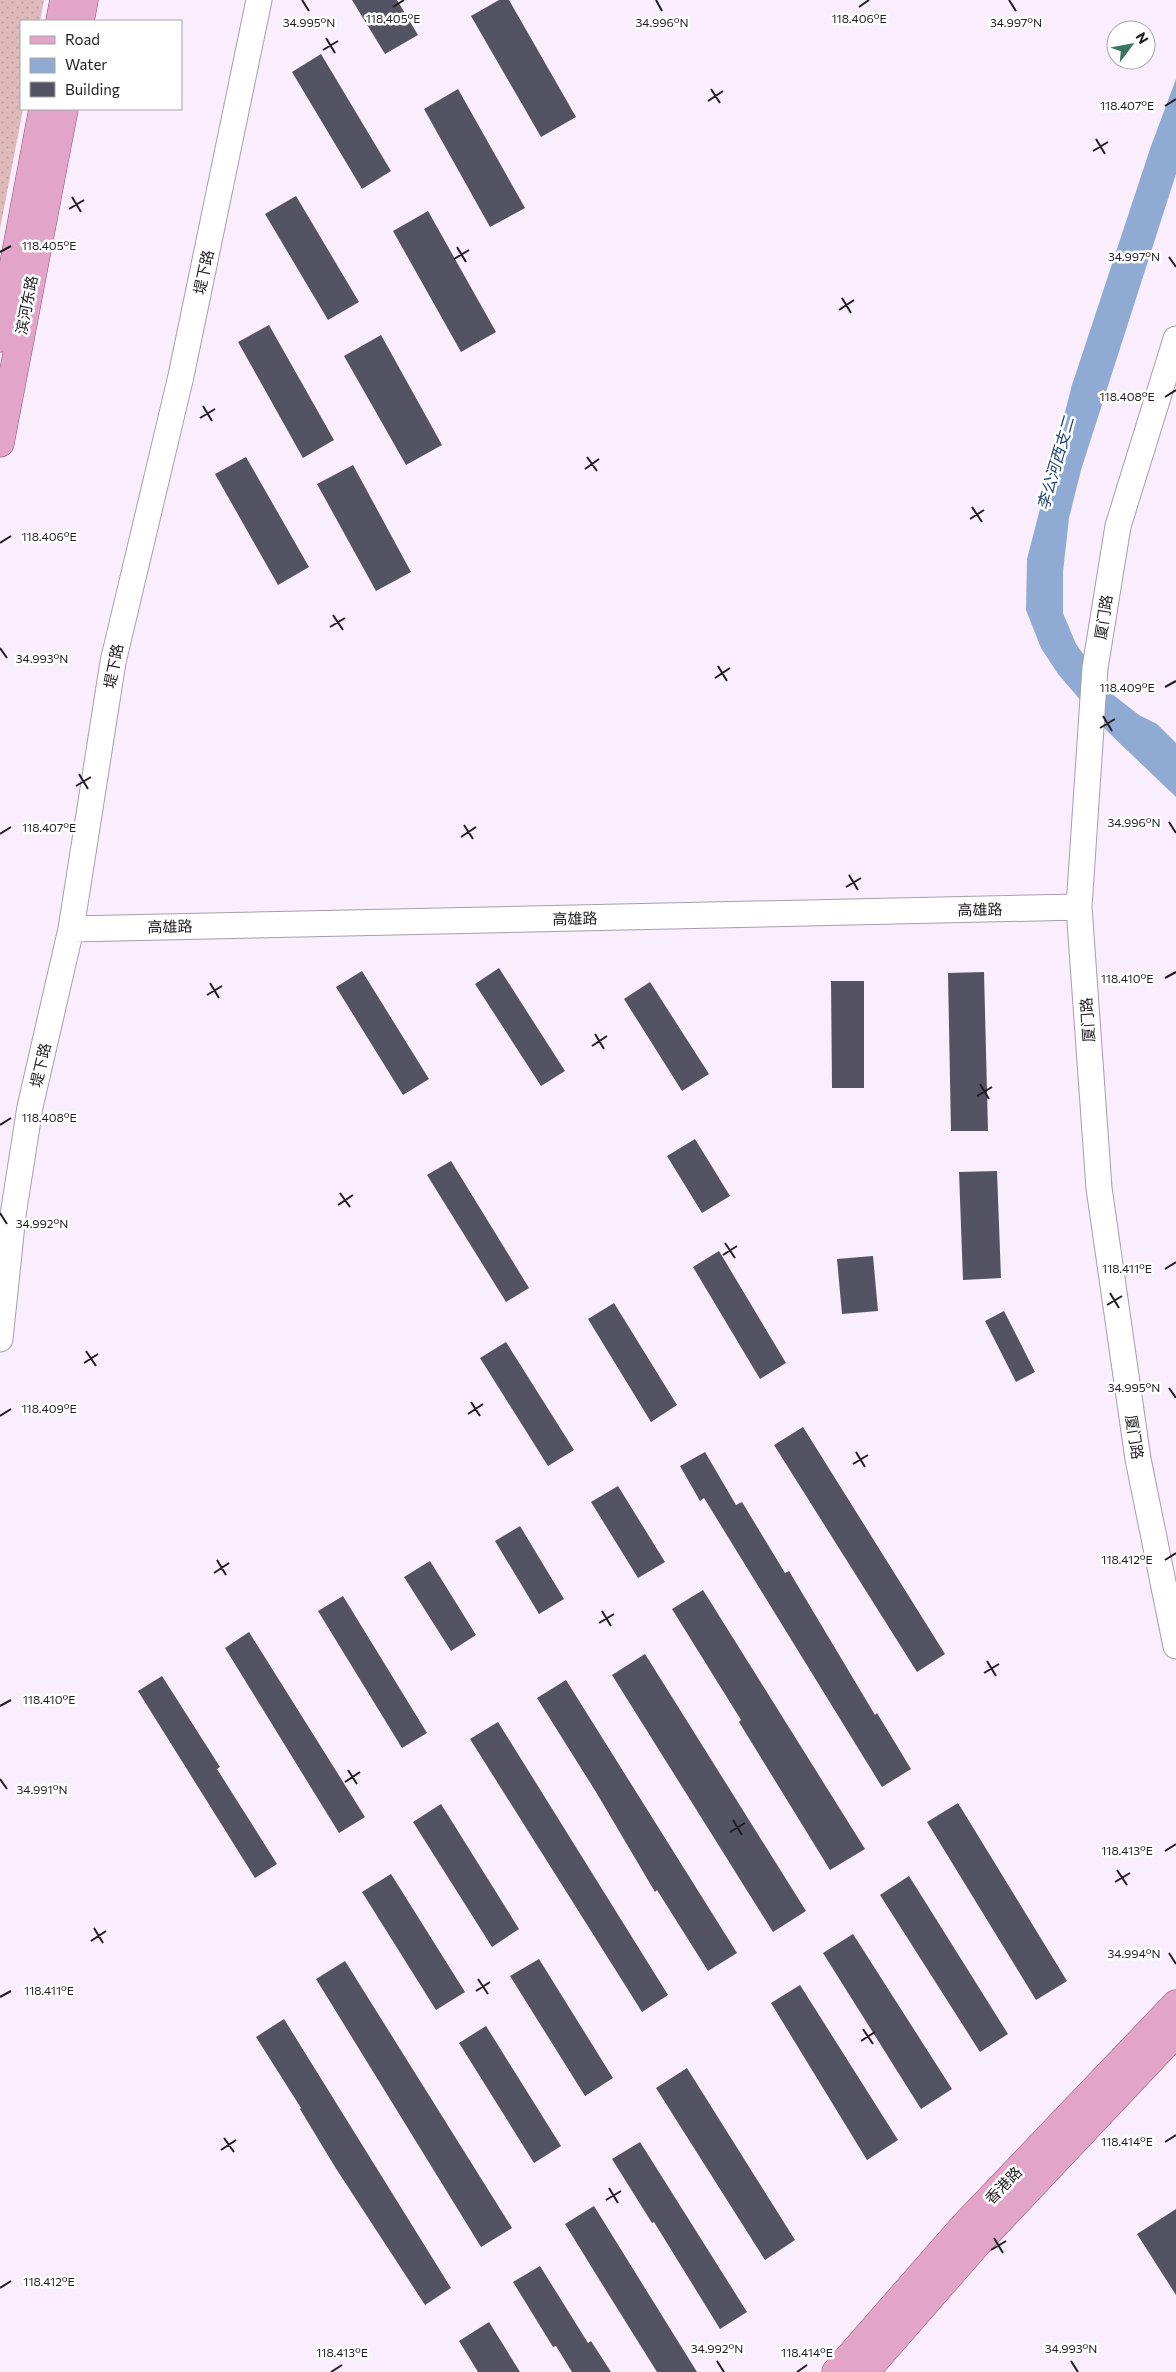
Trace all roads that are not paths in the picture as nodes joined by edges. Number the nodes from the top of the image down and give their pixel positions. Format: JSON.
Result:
{"nodes":[{"id":1,"x":64,"y":0,"type":"edge"},
{"id":2,"x":84,"y":0,"type":"edge"},
{"id":3,"x":259,"y":0,"type":"edge"},
{"id":4,"x":60,"y":20,"type":"edge"},
{"id":5,"x":80,"y":20,"type":"edge"},
{"id":6,"x":43,"y":110,"type":"edge"},
{"id":7,"x":64,"y":110,"type":"edge"},
{"id":8,"x":0,"y":338,"type":"edge"},
{"id":9,"x":1176,"y":339,"type":"edge"},
{"id":10,"x":0,"y":443,"type":"edge"},
{"id":11,"x":1079,"y":907,"type":"junction"},
{"id":12,"x":71,"y":928,"type":"junction"},
{"id":13,"x":0,"y":1339,"type":"edge"},
{"id":14,"x":1176,"y":1646,"type":"edge"},
{"id":15,"x":1176,"y":2004,"type":"edge"},
{"id":16,"x":1176,"y":2033,"type":"edge"},
{"id":17,"x":836,"y":2372,"type":"edge"},
{"id":18,"x":865,"y":2372,"type":"edge"}],
"edges":[{"from":1,"to":4,"type":"main road"},
{"from":2,"to":5,"type":"main road"},
{"from":3,"to":12,"type":"street","name":"堤下路"},
{"from":6,"to":8,"type":"main road","name":"滨河东路"},
{"from":7,"to":10,"type":"main road","name":"滨河东路"},
{"from":9,"to":11,"type":"street","name":"厦门路"},
{"from":11,"to":12,"type":"street","name":"高雄路"},
{"from":11,"to":14,"type":"street","name":"厦门路"},
{"from":12,"to":13,"type":"street","name":"堤下路"},
{"from":15,"to":17,"type":"main road","name":"香港路"},
{"from":16,"to":18,"type":"main road","name":"香港路"}]}
